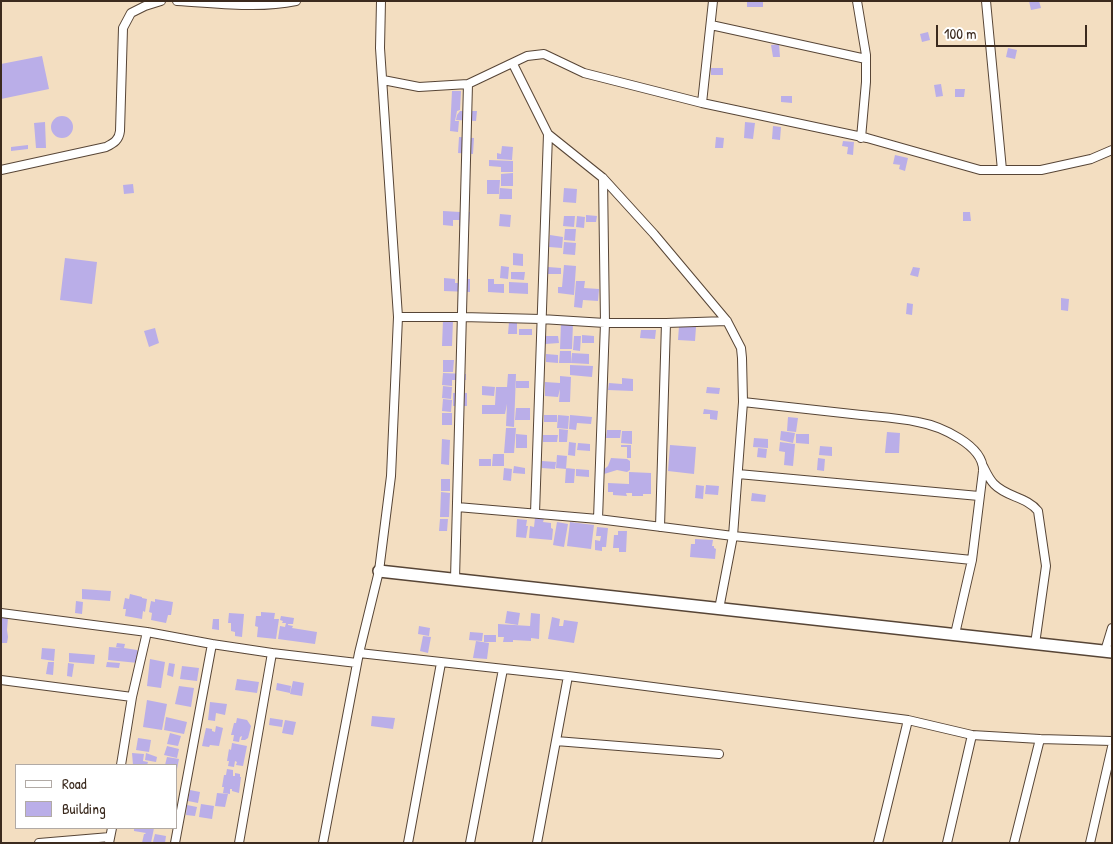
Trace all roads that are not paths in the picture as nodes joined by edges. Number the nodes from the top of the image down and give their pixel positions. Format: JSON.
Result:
{"nodes":[{"id":1,"x":161,"y":1,"type":"edge"},
{"id":2,"x":177,"y":1,"type":"edge"},
{"id":3,"x":296,"y":1,"type":"edge"},
{"id":4,"x":381,"y":1,"type":"edge"},
{"id":5,"x":713,"y":1,"type":"edge"},
{"id":6,"x":857,"y":1,"type":"edge"},
{"id":7,"x":986,"y":1,"type":"edge"},
{"id":8,"x":711,"y":25,"type":"junction"},
{"id":9,"x":866,"y":60,"type":"junction"},
{"id":10,"x":513,"y":64,"type":"junction"},
{"id":11,"x":383,"y":80,"type":"junction"},
{"id":12,"x":468,"y":84,"type":"junction"},
{"id":13,"x":702,"y":104,"type":"junction"},
{"id":14,"x":548,"y":134,"type":"junction"},
{"id":15,"x":861,"y":138,"type":"junction"},
{"id":16,"x":1112,"y":150,"type":"edge"},
{"id":17,"x":1,"y":170,"type":"edge"},
{"id":18,"x":1002,"y":170,"type":"junction"},
{"id":19,"x":603,"y":178,"type":"junction"},
{"id":20,"x":398,"y":317,"type":"junction"},
{"id":21,"x":462,"y":317,"type":"junction"},
{"id":22,"x":541,"y":319,"type":"junction"},
{"id":23,"x":727,"y":321,"type":"junction"},
{"id":24,"x":605,"y":323,"type":"junction"},
{"id":25,"x":666,"y":323,"type":"junction"},
{"id":26,"x":743,"y":402,"type":"junction"},
{"id":27,"x":983,"y":466,"type":"junction"},
{"id":28,"x":738,"y":474,"type":"junction"},
{"id":29,"x":979,"y":496,"type":"junction"},
{"id":30,"x":457,"y":507,"type":"junction"},
{"id":31,"x":535,"y":513,"type":"junction"},
{"id":32,"x":598,"y":519,"type":"junction"},
{"id":33,"x":660,"y":527,"type":"junction"},
{"id":34,"x":733,"y":536,"type":"junction"},
{"id":35,"x":972,"y":560,"type":"junction"},
{"id":36,"x":379,"y":571,"type":"junction"},
{"id":37,"x":455,"y":579,"type":"junction"},
{"id":38,"x":719,"y":609,"type":"junction"},
{"id":39,"x":1,"y":613,"type":"edge"},
{"id":40,"x":1112,"y":628,"type":"edge"},
{"id":41,"x":146,"y":632,"type":"junction"},
{"id":42,"x":955,"y":634,"type":"junction"},
{"id":43,"x":212,"y":644,"type":"junction"},
{"id":44,"x":1035,"y":644,"type":"junction"},
{"id":45,"x":1108,"y":652,"type":"edge"},
{"id":46,"x":272,"y":653,"type":"junction"},
{"id":47,"x":359,"y":653,"type":"junction"},
{"id":48,"x":357,"y":663,"type":"junction"},
{"id":49,"x":441,"y":663,"type":"junction"},
{"id":50,"x":503,"y":669,"type":"junction"},
{"id":51,"x":568,"y":676,"type":"junction"},
{"id":52,"x":1,"y":680,"type":"edge"},
{"id":53,"x":132,"y":698,"type":"junction"},
{"id":54,"x":908,"y":720,"type":"junction"},
{"id":55,"x":972,"y":734,"type":"junction"},
{"id":56,"x":1040,"y":739,"type":"junction"},
{"id":57,"x":556,"y":741,"type":"junction"},
{"id":58,"x":1112,"y":741,"type":"edge"},
{"id":59,"x":1112,"y":747,"type":"edge"},
{"id":60,"x":719,"y":754,"type":"dead end"},
{"id":61,"x":121,"y":764,"type":"edge"},
{"id":62,"x":178,"y":827,"type":"edge"},
{"id":63,"x":178,"y":829,"type":"edge"},
{"id":64,"x":110,"y":840,"type":"edge"},
{"id":65,"x":40,"y":843,"type":"edge"},
{"id":66,"x":175,"y":843,"type":"edge"},
{"id":67,"x":239,"y":843,"type":"edge"},
{"id":68,"x":323,"y":843,"type":"edge"},
{"id":69,"x":408,"y":843,"type":"edge"},
{"id":70,"x":470,"y":843,"type":"edge"},
{"id":71,"x":537,"y":843,"type":"edge"},
{"id":72,"x":878,"y":843,"type":"edge"},
{"id":73,"x":947,"y":843,"type":"edge"},
{"id":74,"x":1014,"y":843,"type":"edge"},
{"id":75,"x":1090,"y":843,"type":"edge"}],
"edges":[{"from":1,"to":17,"type":"street"},
{"from":2,"to":3,"type":"street"},
{"from":4,"to":11,"type":"street"},
{"from":5,"to":8,"type":"street"},
{"from":6,"to":9,"type":"street"},
{"from":7,"to":18,"type":"street"},
{"from":8,"to":9,"type":"street"},
{"from":8,"to":13,"type":"street"},
{"from":9,"to":15,"type":"street"},
{"from":10,"to":12,"type":"street"},
{"from":10,"to":13,"type":"street"},
{"from":10,"to":14,"type":"street"},
{"from":11,"to":12,"type":"street"},
{"from":11,"to":20,"type":"street"},
{"from":12,"to":21,"type":"street"},
{"from":13,"to":15,"type":"street"},
{"from":14,"to":19,"type":"street"},
{"from":14,"to":22,"type":"street"},
{"from":15,"to":18,"type":"street"},
{"from":16,"to":18,"type":"street"},
{"from":19,"to":23,"type":"street"},
{"from":19,"to":24,"type":"street"},
{"from":20,"to":21,"type":"street"},
{"from":20,"to":36,"type":"street"},
{"from":21,"to":22,"type":"street"},
{"from":21,"to":30,"type":"street"},
{"from":22,"to":24,"type":"street"},
{"from":22,"to":31,"type":"street"},
{"from":23,"to":25,"type":"street"},
{"from":23,"to":26,"type":"street"},
{"from":24,"to":25,"type":"street"},
{"from":24,"to":32,"type":"street"},
{"from":25,"to":33,"type":"street"},
{"from":26,"to":27,"type":"street"},
{"from":26,"to":28,"type":"street"},
{"from":27,"to":29,"type":"street"},
{"from":27,"to":44,"type":"street"},
{"from":28,"to":29,"type":"street"},
{"from":28,"to":34,"type":"street"},
{"from":29,"to":35,"type":"street"},
{"from":30,"to":31,"type":"street"},
{"from":30,"to":37,"type":"street"},
{"from":31,"to":32,"type":"street"},
{"from":32,"to":33,"type":"street"},
{"from":33,"to":34,"type":"street"},
{"from":34,"to":35,"type":"street"},
{"from":34,"to":38,"type":"street"},
{"from":35,"to":42,"type":"street"},
{"from":36,"to":37,"type":"street"},
{"from":36,"to":47,"type":"street"},
{"from":37,"to":38,"type":"street"},
{"from":38,"to":42,"type":"street"},
{"from":39,"to":41,"type":"street"},
{"from":40,"to":45,"type":"street"},
{"from":41,"to":43,"type":"street"},
{"from":41,"to":53,"type":"street"},
{"from":42,"to":44,"type":"street"},
{"from":43,"to":46,"type":"street"},
{"from":43,"to":62,"type":"street"},
{"from":44,"to":45,"type":"street"},
{"from":46,"to":48,"type":"street"},
{"from":46,"to":67,"type":"street"},
{"from":47,"to":48,"type":"street"},
{"from":47,"to":49,"type":"street"},
{"from":48,"to":68,"type":"street"},
{"from":49,"to":50,"type":"street"},
{"from":49,"to":69,"type":"street"},
{"from":50,"to":51,"type":"street"},
{"from":50,"to":70,"type":"street"},
{"from":51,"to":54,"type":"street"},
{"from":51,"to":57,"type":"street"},
{"from":52,"to":53,"type":"street"},
{"from":53,"to":61,"type":"street"},
{"from":54,"to":55,"type":"street"},
{"from":54,"to":72,"type":"street"},
{"from":55,"to":56,"type":"street"},
{"from":55,"to":73,"type":"street"},
{"from":56,"to":58,"type":"street"},
{"from":56,"to":74,"type":"street"},
{"from":57,"to":60,"type":"street"},
{"from":57,"to":71,"type":"street"},
{"from":59,"to":75,"type":"street"},
{"from":63,"to":66,"type":"street"},
{"from":64,"to":65,"type":"street"}]}
